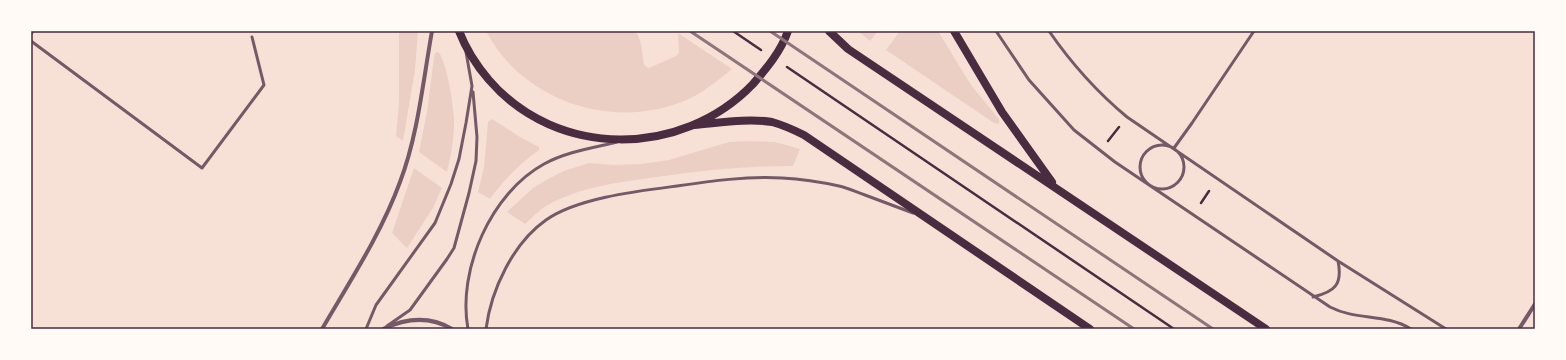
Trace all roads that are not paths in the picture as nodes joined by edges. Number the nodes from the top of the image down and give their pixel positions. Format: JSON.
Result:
{"nodes":[{"id":1,"x":33,"y":31,"type":"edge"},
{"id":2,"x":432,"y":31,"type":"edge"},
{"id":3,"x":459,"y":31,"type":"edge"},
{"id":4,"x":788,"y":31,"type":"edge"},
{"id":5,"x":829,"y":31,"type":"edge"},
{"id":6,"x":954,"y":31,"type":"edge"},
{"id":7,"x":996,"y":31,"type":"edge"},
{"id":8,"x":1049,"y":31,"type":"edge"},
{"id":9,"x":1254,"y":31,"type":"edge"},
{"id":10,"x":31,"y":34,"type":"edge"},
{"id":11,"x":252,"y":37,"type":"dead end"},
{"id":12,"x":31,"y":41,"type":"edge"},
{"id":13,"x":464,"y":44,"type":"junction"},
{"id":14,"x":472,"y":86,"type":"junction"},
{"id":15,"x":694,"y":125,"type":"junction"},
{"id":16,"x":625,"y":140,"type":"junction"},
{"id":17,"x":1174,"y":148,"type":"junction"},
{"id":18,"x":1054,"y":186,"type":"junction"},
{"id":19,"x":1149,"y":186,"type":"junction"},
{"id":20,"x":922,"y":216,"type":"junction"},
{"id":21,"x":1338,"y":261,"type":"junction"},
{"id":22,"x":1313,"y":297,"type":"junction"},
{"id":23,"x":1535,"y":304,"type":"edge"},
{"id":24,"x":322,"y":329,"type":"edge"},
{"id":25,"x":366,"y":329,"type":"edge"},
{"id":26,"x":382,"y":329,"type":"edge"},
{"id":27,"x":452,"y":329,"type":"edge"},
{"id":28,"x":468,"y":329,"type":"edge"},
{"id":29,"x":486,"y":329,"type":"edge"},
{"id":30,"x":1090,"y":329,"type":"edge"},
{"id":31,"x":1266,"y":329,"type":"edge"},
{"id":32,"x":1411,"y":329,"type":"edge"},
{"id":33,"x":1446,"y":329,"type":"edge"},
{"id":34,"x":1519,"y":329,"type":"edge"}],
"edges":[{"from":1,"to":10,"type":"lane"},
{"from":2,"to":24,"type":"street"},
{"from":3,"to":13,"type":"main road"},
{"from":4,"to":15,"type":"main road"},
{"from":5,"to":18,"type":"main road"},
{"from":6,"to":18,"type":"main road"},
{"from":7,"to":19,"type":"lane"},
{"from":8,"to":17,"type":"lane"},
{"from":9,"to":17,"type":"lane"},
{"from":11,"to":12,"type":"lane"},
{"from":13,"to":14,"type":"lane"},
{"from":13,"to":16,"type":"main road"},
{"from":14,"to":25,"type":"lane"},
{"from":14,"to":26,"type":"lane"},
{"from":15,"to":16,"type":"main road"},
{"from":15,"to":20,"type":"main road"},
{"from":16,"to":28,"type":"lane"},
{"from":17,"to":19,"type":"lane"},
{"from":17,"to":19,"type":"lane"},
{"from":17,"to":21,"type":"lane"},
{"from":18,"to":31,"type":"main road"},
{"from":19,"to":22,"type":"lane"},
{"from":20,"to":29,"type":"lane"},
{"from":20,"to":30,"type":"main road"},
{"from":21,"to":22,"type":"lane"},
{"from":21,"to":33,"type":"lane"},
{"from":22,"to":32,"type":"lane"},
{"from":23,"to":34,"type":"street"},
{"from":26,"to":27,"type":"street"}]}
